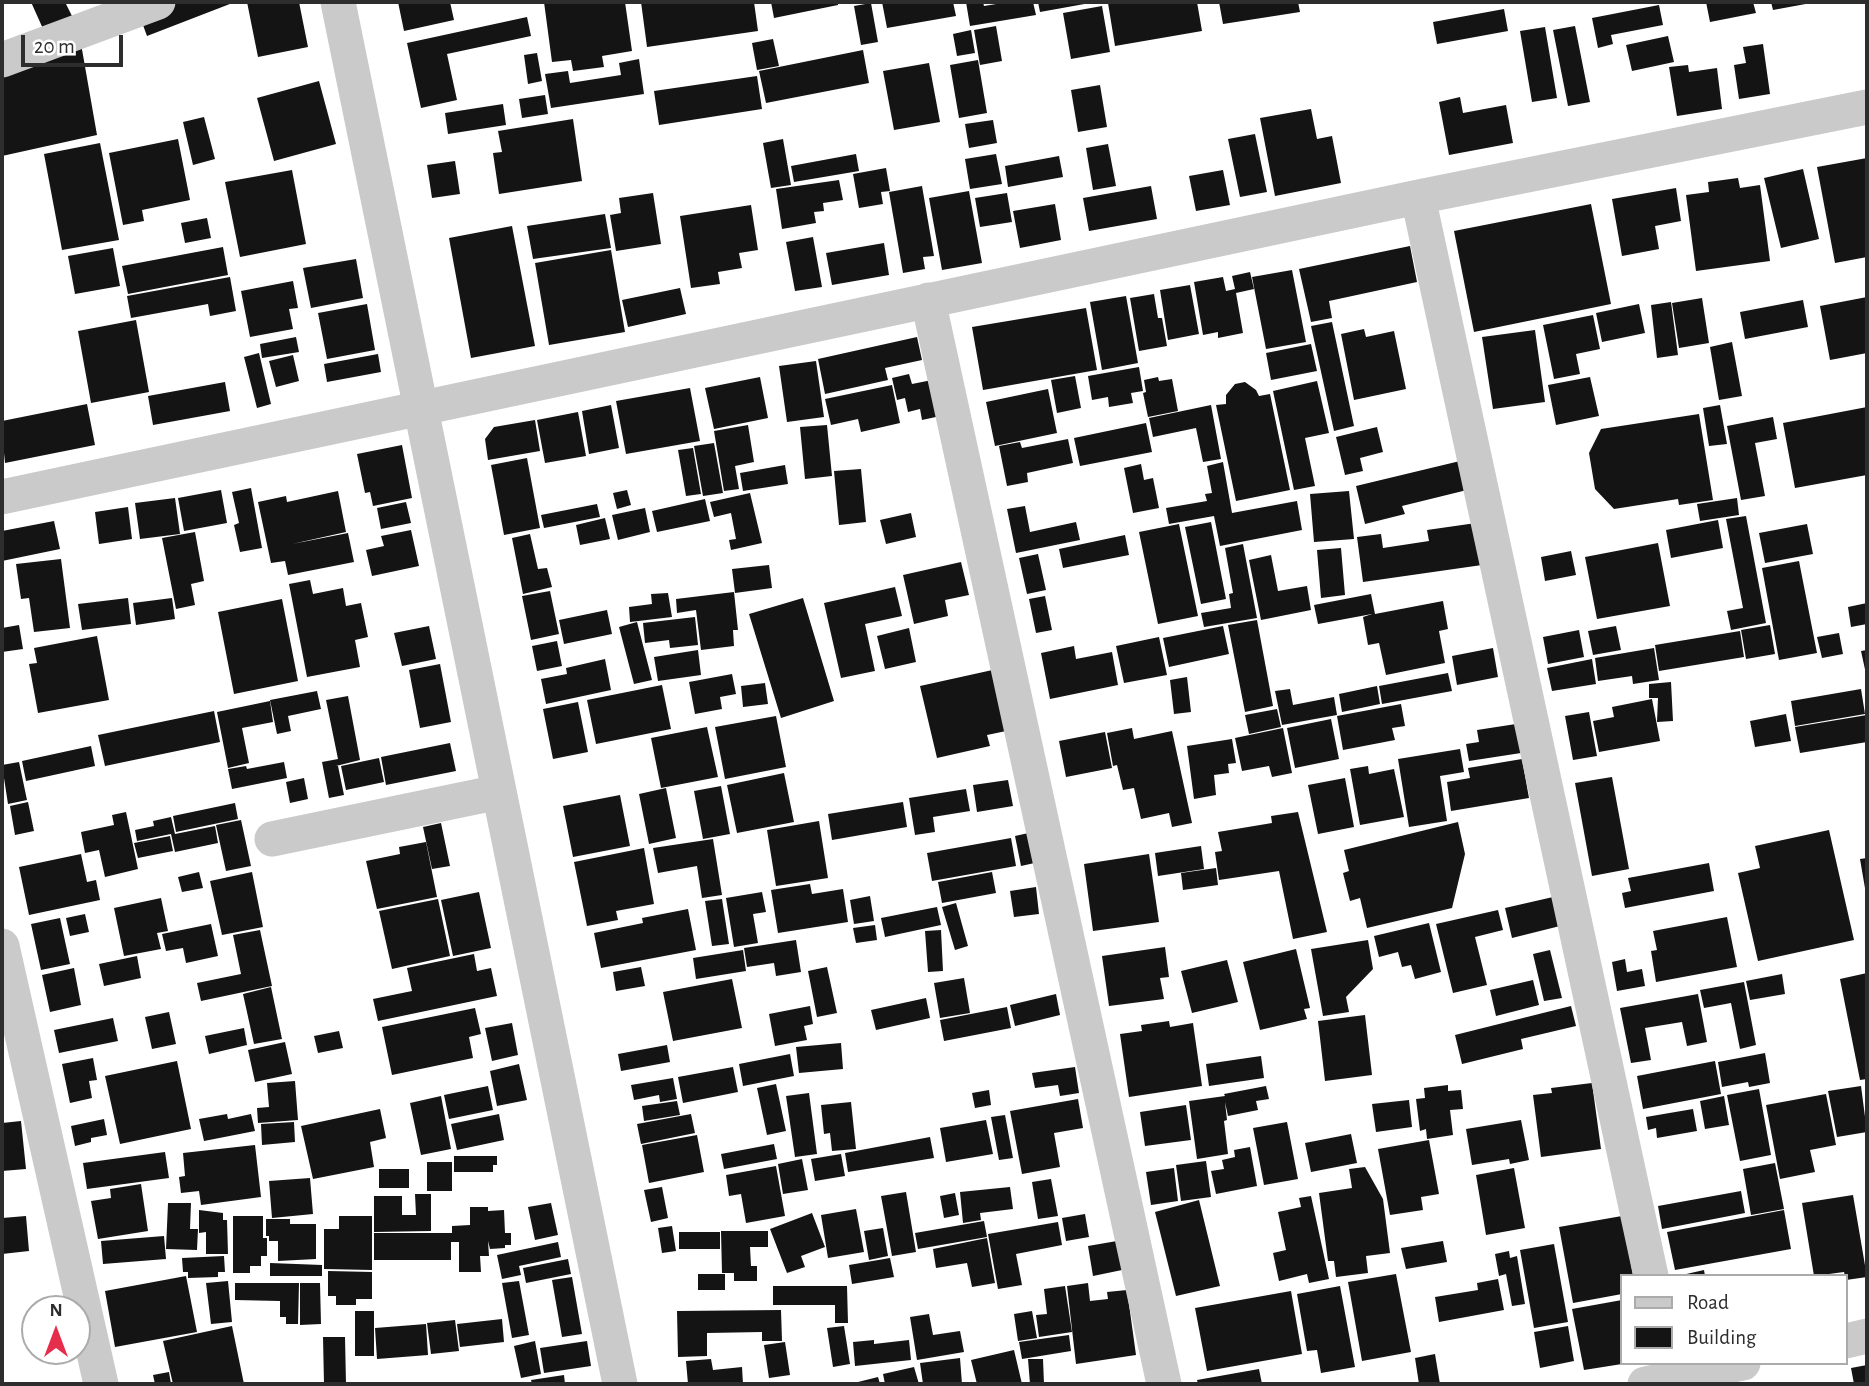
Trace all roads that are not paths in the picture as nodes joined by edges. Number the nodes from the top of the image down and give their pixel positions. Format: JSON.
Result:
{"nodes":[{"id":1,"x":158,"y":2,"type":"edge"},
{"id":2,"x":338,"y":2,"type":"edge"},
{"id":3,"x":2,"y":60,"type":"edge"},
{"id":4,"x":1867,"y":107,"type":"edge"},
{"id":5,"x":1418,"y":197,"type":"junction"},
{"id":6,"x":928,"y":300,"type":"junction"},
{"id":7,"x":420,"y":408,"type":"junction"},
{"id":8,"x":2,"y":497,"type":"edge"},
{"id":9,"x":499,"y":792,"type":"junction"},
{"id":10,"x":272,"y":839,"type":"dead end"},
{"id":11,"x":2,"y":946,"type":"edge"},
{"id":12,"x":1651,"y":1274,"type":"edge"},
{"id":13,"x":1867,"y":1336,"type":"edge"},
{"id":14,"x":1848,"y":1341,"type":"edge"},
{"id":15,"x":1733,"y":1365,"type":"edge"},
{"id":16,"x":1666,"y":1378,"type":"edge"},
{"id":17,"x":101,"y":1384,"type":"edge"},
{"id":18,"x":620,"y":1384,"type":"edge"},
{"id":19,"x":1164,"y":1384,"type":"edge"}],
"edges":[{"from":1,"to":3,"type":"street"},
{"from":2,"to":7,"type":"street"},
{"from":4,"to":5,"type":"street"},
{"from":5,"to":6,"type":"street"},
{"from":5,"to":12,"type":"street"},
{"from":6,"to":7,"type":"street"},
{"from":6,"to":19,"type":"street"},
{"from":7,"to":8,"type":"street"},
{"from":7,"to":9,"type":"street"},
{"from":9,"to":10,"type":"street"},
{"from":9,"to":18,"type":"street"},
{"from":11,"to":17,"type":"street"},
{"from":13,"to":14,"type":"street"},
{"from":15,"to":16,"type":"street"}]}
